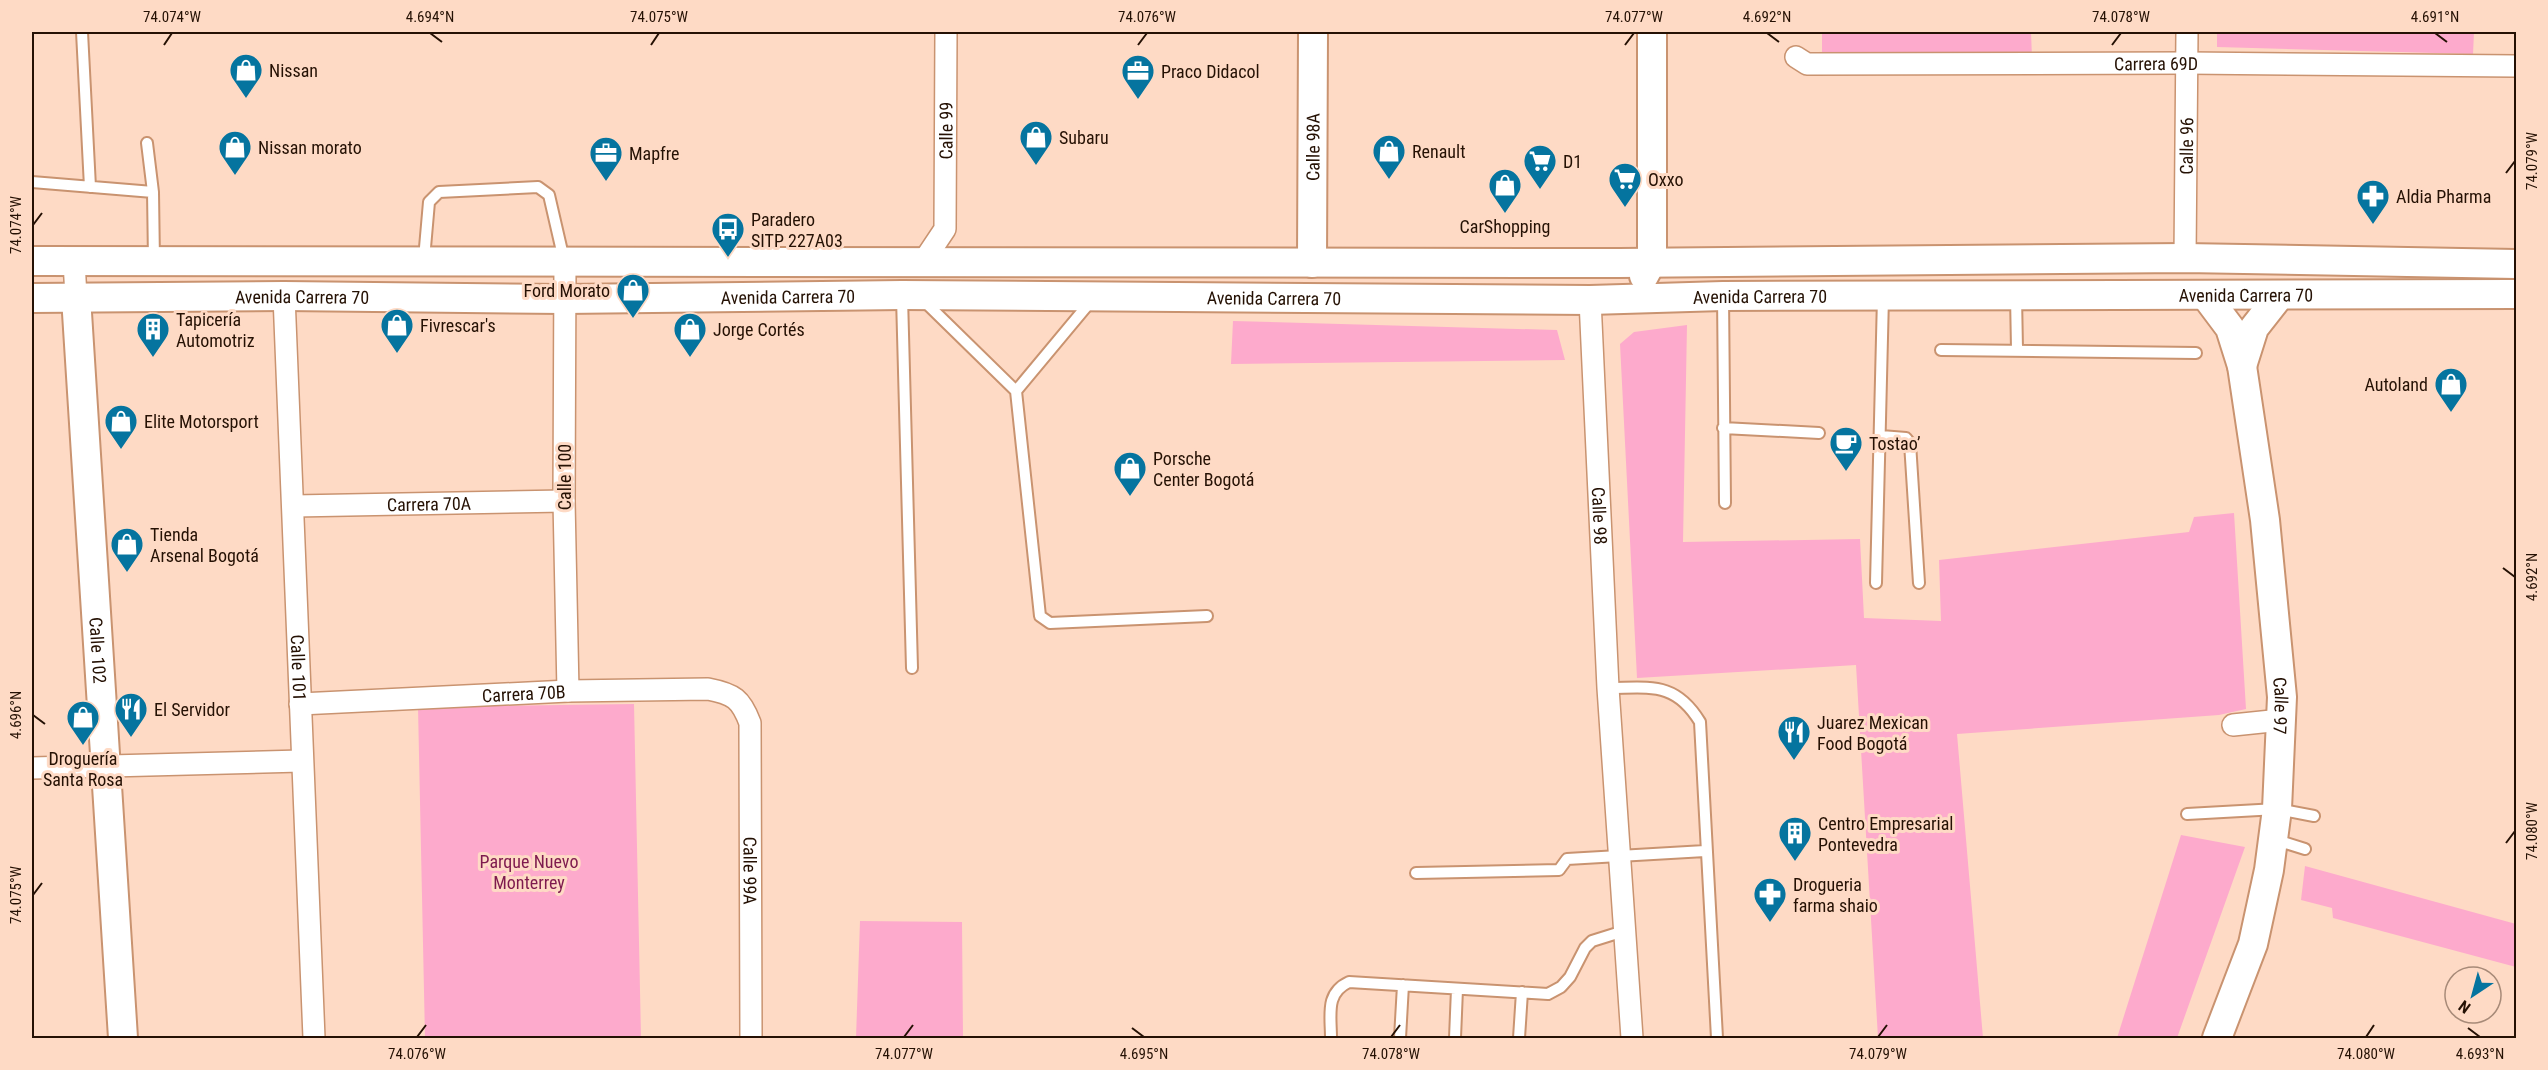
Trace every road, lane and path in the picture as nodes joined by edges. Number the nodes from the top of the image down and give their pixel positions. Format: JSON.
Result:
{"nodes":[{"id":1,"x":82,"y":32,"type":"edge"},
{"id":2,"x":946,"y":32,"type":"edge"},
{"id":3,"x":1313,"y":32,"type":"edge"},
{"id":4,"x":1652,"y":32,"type":"edge"},
{"id":5,"x":2187,"y":32,"type":"edge"},
{"id":6,"x":1796,"y":57,"type":"dead end"},
{"id":7,"x":2187,"y":63,"type":"junction"},
{"id":8,"x":2517,"y":66,"type":"edge"},
{"id":9,"x":147,"y":143,"type":"dead end"},
{"id":10,"x":32,"y":182,"type":"edge"},
{"id":11,"x":90,"y":187,"type":"junction"},
{"id":12,"x":153,"y":192,"type":"junction"},
{"id":13,"x":945,"y":229,"type":"junction"},
{"id":14,"x":2185,"y":258,"type":"junction"},
{"id":15,"x":32,"y":261,"type":"edge"},
{"id":16,"x":74,"y":261,"type":"junction"},
{"id":17,"x":154,"y":261,"type":"junction"},
{"id":18,"x":1652,"y":261,"type":"junction"},
{"id":19,"x":424,"y":262,"type":"junction"},
{"id":20,"x":565,"y":262,"type":"junction"},
{"id":21,"x":923,"y":262,"type":"junction"},
{"id":22,"x":966,"y":262,"type":"junction"},
{"id":23,"x":1312,"y":263,"type":"junction"},
{"id":24,"x":2517,"y":264,"type":"edge"},
{"id":25,"x":2517,"y":294,"type":"edge"},
{"id":26,"x":284,"y":296,"type":"junction"},
{"id":27,"x":910,"y":296,"type":"junction"},
{"id":28,"x":1095,"y":296,"type":"junction"},
{"id":29,"x":1723,"y":296,"type":"junction"},
{"id":30,"x":2016,"y":296,"type":"junction"},
{"id":31,"x":2206,"y":296,"type":"junction"},
{"id":32,"x":2279,"y":296,"type":"junction"},
{"id":33,"x":76,"y":297,"type":"junction"},
{"id":34,"x":1883,"y":297,"type":"junction"},
{"id":35,"x":32,"y":298,"type":"edge"},
{"id":36,"x":564,"y":299,"type":"junction"},
{"id":37,"x":1590,"y":300,"type":"junction"},
{"id":38,"x":2017,"y":349,"type":"junction"},
{"id":39,"x":1941,"y":350,"type":"dead end"},
{"id":40,"x":2196,"y":353,"type":"dead end"},
{"id":41,"x":2242,"y":366,"type":"junction"},
{"id":42,"x":1016,"y":391,"type":"junction"},
{"id":43,"x":1723,"y":429,"type":"junction"},
{"id":44,"x":1819,"y":433,"type":"dead end"},
{"id":45,"x":1881,"y":436,"type":"junction"},
{"id":46,"x":564,"y":501,"type":"junction"},
{"id":47,"x":1725,"y":503,"type":"dead end"},
{"id":48,"x":294,"y":506,"type":"junction"},
{"id":49,"x":1876,"y":583,"type":"dead end"},
{"id":50,"x":1919,"y":583,"type":"dead end"},
{"id":51,"x":1207,"y":616,"type":"dead end"},
{"id":52,"x":912,"y":668,"type":"dead end"},
{"id":53,"x":1608,"y":688,"type":"junction"},
{"id":54,"x":568,"y":691,"type":"junction"},
{"id":55,"x":742,"y":703,"type":"joint"},
{"id":56,"x":300,"y":704,"type":"junction"},
{"id":57,"x":2281,"y":720,"type":"junction"},
{"id":58,"x":2234,"y":725,"type":"dead end"},
{"id":59,"x":301,"y":761,"type":"junction"},
{"id":60,"x":106,"y":766,"type":"junction"},
{"id":61,"x":32,"y":768,"type":"edge"},
{"id":62,"x":2277,"y":809,"type":"junction"},
{"id":63,"x":2187,"y":814,"type":"dead end"},
{"id":64,"x":2314,"y":816,"type":"dead end"},
{"id":65,"x":2273,"y":839,"type":"junction"},
{"id":66,"x":2305,"y":849,"type":"dead end"},
{"id":67,"x":1705,"y":851,"type":"junction"},
{"id":68,"x":1619,"y":855,"type":"junction"},
{"id":69,"x":1416,"y":873,"type":"dead end"},
{"id":70,"x":1624,"y":931,"type":"junction"},
{"id":71,"x":1403,"y":985,"type":"junction"},
{"id":72,"x":1457,"y":988,"type":"junction"},
{"id":73,"x":1522,"y":992,"type":"junction"},
{"id":74,"x":123,"y":1038,"type":"edge"},
{"id":75,"x":314,"y":1038,"type":"edge"},
{"id":76,"x":751,"y":1038,"type":"edge"},
{"id":77,"x":1331,"y":1038,"type":"edge"},
{"id":78,"x":1400,"y":1038,"type":"edge"},
{"id":79,"x":1455,"y":1038,"type":"edge"},
{"id":80,"x":1519,"y":1038,"type":"edge"},
{"id":81,"x":1632,"y":1038,"type":"edge"},
{"id":82,"x":1716,"y":1038,"type":"edge"},
{"id":83,"x":2217,"y":1038,"type":"edge"}],
"edges":[{"from":1,"to":11,"type":"lane"},
{"from":2,"to":13,"type":"street","name":"Calle 99"},
{"from":3,"to":23,"type":"street","name":"Calle 98A"},
{"from":4,"to":18,"type":"street"},
{"from":5,"to":7,"type":"street","name":"Calle 96"},
{"from":6,"to":7,"type":"street","name":"Carrera 69D"},
{"from":7,"to":8,"type":"street","name":"Carrera 69D"},
{"from":7,"to":14,"type":"street","name":"Calle 96"},
{"from":9,"to":12,"type":"lane"},
{"from":10,"to":11,"type":"lane"},
{"from":11,"to":12,"type":"lane"},
{"from":12,"to":17,"type":"lane"},
{"from":13,"to":21,"type":"street"},
{"from":13,"to":22,"type":"street"},
{"from":14,"to":18,"type":"street","name":"Avenida Carrera 70"},
{"from":14,"to":24,"type":"street","name":"Avenida Carrera 70"},
{"from":15,"to":16,"type":"street","name":"Avenida Carrera 70"},
{"from":16,"to":17,"type":"street","name":"Avenida Carrera 70"},
{"from":16,"to":33,"type":"street","name":"Calle 102"},
{"from":17,"to":19,"type":"street","name":"Avenida Carrera 70"},
{"from":18,"to":23,"type":"street","name":"Avenida Carrera 70"},
{"from":18,"to":37,"type":"street"},
{"from":19,"to":20,"type":"street","name":"Avenida Carrera 70"},
{"from":19,"to":20,"type":"lane"},
{"from":20,"to":21,"type":"street","name":"Avenida Carrera 70"},
{"from":20,"to":36,"type":"street","name":"Calle 100"},
{"from":21,"to":22,"type":"street","name":"Avenida Carrera 70"},
{"from":22,"to":23,"type":"street","name":"Avenida Carrera 70"},
{"from":22,"to":27,"type":"street"},
{"from":25,"to":32,"type":"street","name":"Avenida Carrera 70"},
{"from":26,"to":33,"type":"street","name":"Avenida Carrera 70"},
{"from":26,"to":36,"type":"street","name":"Avenida Carrera 70"},
{"from":26,"to":48,"type":"street","name":"Calle 101"},
{"from":27,"to":28,"type":"street","name":"Avenida Carrera 70"},
{"from":27,"to":36,"type":"street","name":"Avenida Carrera 70"},
{"from":27,"to":42,"type":"lane"},
{"from":27,"to":52,"type":"lane"},
{"from":28,"to":37,"type":"street","name":"Avenida Carrera 70"},
{"from":28,"to":42,"type":"lane"},
{"from":29,"to":34,"type":"street","name":"Avenida Carrera 70"},
{"from":29,"to":37,"type":"street","name":"Avenida Carrera 70"},
{"from":29,"to":43,"type":"lane"},
{"from":30,"to":31,"type":"street","name":"Avenida Carrera 70"},
{"from":30,"to":34,"type":"street","name":"Avenida Carrera 70"},
{"from":30,"to":38,"type":"lane"},
{"from":31,"to":32,"type":"street","name":"Avenida Carrera 70"},
{"from":31,"to":41,"type":"street","name":"Calle 97"},
{"from":32,"to":41,"type":"street","name":"Calle 97"},
{"from":33,"to":35,"type":"street","name":"Avenida Carrera 70"},
{"from":33,"to":60,"type":"street","name":"Calle 102"},
{"from":34,"to":45,"type":"lane"},
{"from":36,"to":46,"type":"street","name":"Calle 100"},
{"from":37,"to":53,"type":"street","name":"Calle 98"},
{"from":38,"to":39,"type":"lane"},
{"from":38,"to":40,"type":"lane"},
{"from":41,"to":57,"type":"street","name":"Calle 97"},
{"from":42,"to":51,"type":"lane"},
{"from":43,"to":44,"type":"lane"},
{"from":43,"to":47,"type":"lane"},
{"from":45,"to":49,"type":"lane"},
{"from":45,"to":50,"type":"lane"},
{"from":46,"to":48,"type":"street","name":"Carrera 70A"},
{"from":46,"to":54,"type":"street","name":"Calle 100"},
{"from":48,"to":56,"type":"street","name":"Calle 101"},
{"from":53,"to":67,"type":"lane"},
{"from":53,"to":68,"type":"street","name":"Calle 98"},
{"from":54,"to":55,"type":"street","name":"Carrera 70B"},
{"from":54,"to":56,"type":"street","name":"Carrera 70B"},
{"from":55,"to":76,"type":"street","name":"Calle 99A"},
{"from":56,"to":59,"type":"street","name":"Calle 101"},
{"from":57,"to":58,"type":"street"},
{"from":57,"to":62,"type":"street","name":"Calle 97"},
{"from":59,"to":60,"type":"street"},
{"from":59,"to":75,"type":"street","name":"Calle 101"},
{"from":60,"to":61,"type":"street"},
{"from":60,"to":74,"type":"street","name":"Calle 102"},
{"from":62,"to":63,"type":"lane"},
{"from":62,"to":64,"type":"lane"},
{"from":62,"to":65,"type":"street","name":"Calle 97"},
{"from":65,"to":66,"type":"lane"},
{"from":65,"to":83,"type":"street","name":"Calle 97"},
{"from":67,"to":68,"type":"lane"},
{"from":67,"to":82,"type":"lane"},
{"from":68,"to":69,"type":"lane"},
{"from":68,"to":70,"type":"street","name":"Calle 98"},
{"from":70,"to":73,"type":"lane"},
{"from":70,"to":81,"type":"street","name":"Calle 98"},
{"from":71,"to":72,"type":"lane"},
{"from":71,"to":77,"type":"lane"},
{"from":71,"to":78,"type":"lane"},
{"from":72,"to":73,"type":"lane"},
{"from":72,"to":79,"type":"lane"},
{"from":73,"to":80,"type":"lane"}]}
